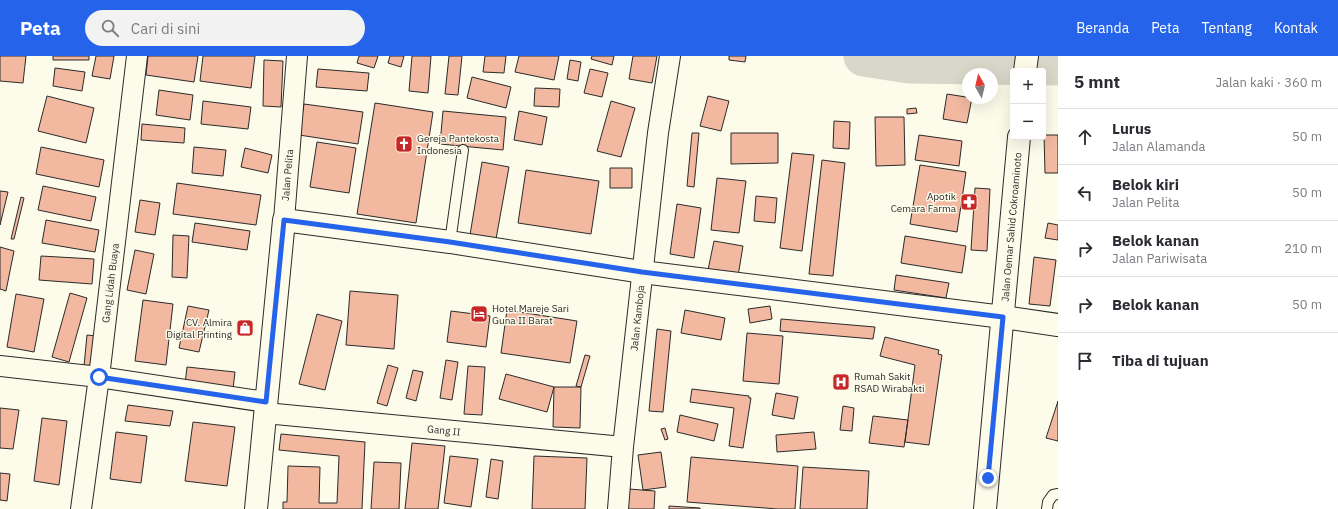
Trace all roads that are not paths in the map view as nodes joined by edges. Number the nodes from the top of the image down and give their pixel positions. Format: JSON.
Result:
{"nodes":[{"id":1,"x":137,"y":56,"type":"edge"},
{"id":2,"x":297,"y":56,"type":"edge"},
{"id":3,"x":670,"y":56,"type":"edge"},
{"id":4,"x":1027,"y":56,"type":"edge"},
{"id":5,"x":1025,"y":68,"type":"edge"},
{"id":6,"x":1019,"y":140,"type":"edge"},
{"id":7,"x":463,"y":150,"type":"dead end"},
{"id":8,"x":284,"y":220,"type":"junction"},
{"id":9,"x":450,"y":242,"type":"junction"},
{"id":10,"x":642,"y":272,"type":"junction"},
{"id":11,"x":1003,"y":317,"type":"junction"},
{"id":12,"x":1058,"y":325,"type":"edge"},
{"id":13,"x":0,"y":366,"type":"edge"},
{"id":14,"x":99,"y":377,"type":"junction"},
{"id":15,"x":265,"y":407,"type":"junction"},
{"id":16,"x":623,"y":447,"type":"junction"},
{"id":17,"x":1058,"y":494,"type":"edge"},
{"id":18,"x":82,"y":509,"type":"edge"},
{"id":19,"x":256,"y":509,"type":"edge"},
{"id":20,"x":618,"y":509,"type":"edge"},
{"id":21,"x":985,"y":509,"type":"edge"},
{"id":22,"x":1047,"y":509,"type":"edge"}],
"edges":[{"from":1,"to":14,"type":"street","name":"Gang Lidah Buaya"},
{"from":2,"to":8,"type":"street","name":"Jalan Pelita"},
{"from":3,"to":10,"type":"street","name":"Jalan Kamboja"},
{"from":4,"to":5,"type":"street"},
{"from":6,"to":11,"type":"street","name":"Jalan Oemar Sahid Cokroaminoto"},
{"from":7,"to":9,"type":"lane"},
{"from":8,"to":9,"type":"street"},
{"from":8,"to":15,"type":"street","name":"Jalan Pelita"},
{"from":9,"to":10,"type":"street"},
{"from":10,"to":11,"type":"street"},
{"from":10,"to":16,"type":"street","name":"Jalan Kamboja"},
{"from":11,"to":12,"type":"street"},
{"from":11,"to":21,"type":"street","name":"Jalan Oemar Sahid Cokroaminoto"},
{"from":13,"to":14,"type":"street","name":"Gang II"},
{"from":14,"to":15,"type":"street","name":"Gang II"},
{"from":14,"to":18,"type":"street","name":"Gang Lidah Buaya"},
{"from":15,"to":16,"type":"street","name":"Gang II"},
{"from":15,"to":19,"type":"street","name":"Jalan Pelita"},
{"from":16,"to":20,"type":"street","name":"Jalan Kamboja"},
{"from":17,"to":22,"type":"lane"}]}
